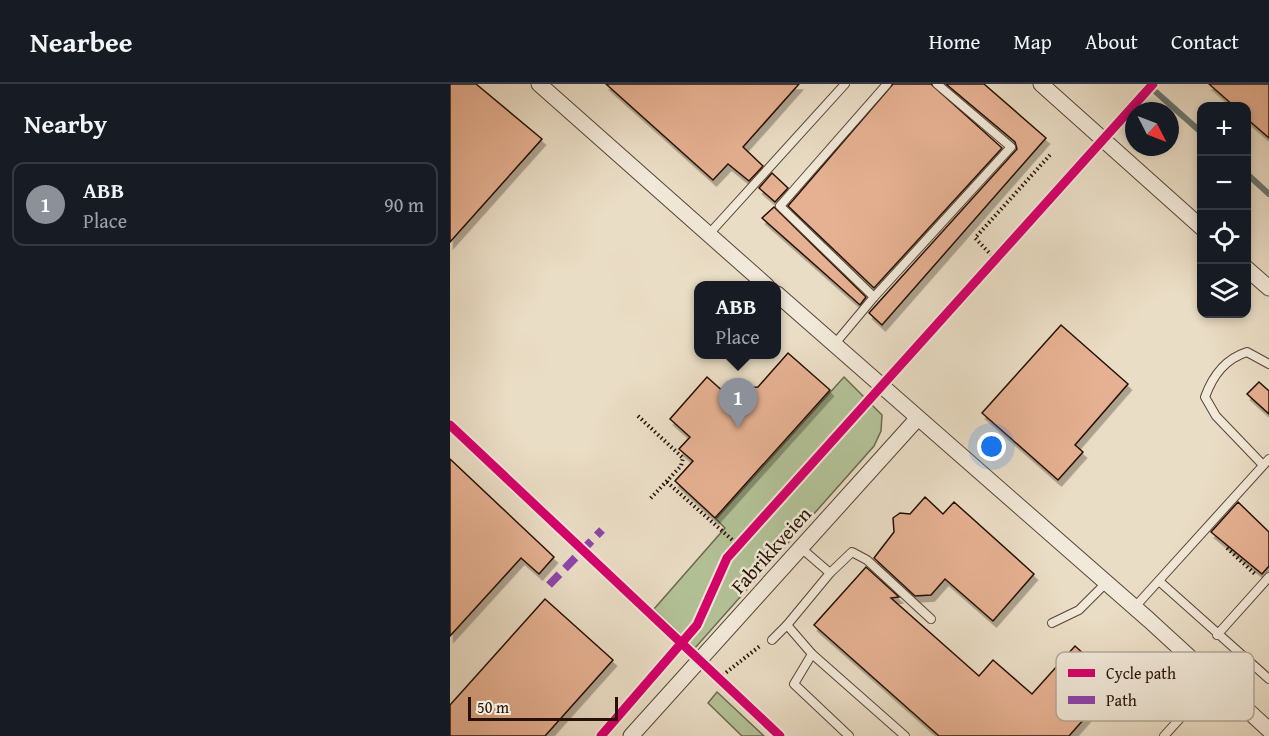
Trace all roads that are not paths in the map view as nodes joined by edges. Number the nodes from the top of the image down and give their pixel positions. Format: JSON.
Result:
{"nodes":[{"id":1,"x":539,"y":84,"type":"edge"},
{"id":2,"x":845,"y":84,"type":"edge"},
{"id":3,"x":887,"y":84,"type":"edge"},
{"id":4,"x":937,"y":84,"type":"edge"},
{"id":5,"x":1041,"y":84,"type":"edge"},
{"id":6,"x":1197,"y":224,"type":"edge"},
{"id":7,"x":709,"y":234,"type":"junction"},
{"id":8,"x":1251,"y":272,"type":"edge"},
{"id":9,"x":762,"y":281,"type":"edge"},
{"id":10,"x":1269,"y":288,"type":"edge"},
{"id":11,"x":874,"y":297,"type":"junction"},
{"id":12,"x":781,"y":298,"type":"edge"},
{"id":13,"x":833,"y":346,"type":"junction"},
{"id":14,"x":1267,"y":362,"type":"edge"},
{"id":15,"x":917,"y":419,"type":"junction"},
{"id":16,"x":1266,"y":462,"type":"edge"},
{"id":17,"x":801,"y":548,"type":"junction"},
{"id":18,"x":830,"y":573,"type":"junction"},
{"id":19,"x":1266,"y":580,"type":"edge"},
{"id":20,"x":1159,"y":581,"type":"junction"},
{"id":21,"x":1106,"y":583,"type":"junction"},
{"id":22,"x":1134,"y":608,"type":"junction"},
{"id":23,"x":931,"y":619,"type":"dead end"},
{"id":24,"x":1052,"y":623,"type":"dead end"},
{"id":25,"x":787,"y":625,"type":"junction"},
{"id":26,"x":1217,"y":635,"type":"junction"},
{"id":27,"x":772,"y":640,"type":"road end"},
{"id":28,"x":1184,"y":652,"type":"edge"},
{"id":29,"x":1237,"y":652,"type":"edge"},
{"id":30,"x":813,"y":654,"type":"junction"},
{"id":31,"x":1254,"y":666,"type":"edge"},
{"id":32,"x":1269,"y":679,"type":"edge"},
{"id":33,"x":1254,"y":716,"type":"edge"},
{"id":34,"x":1178,"y":721,"type":"edge"},
{"id":35,"x":1269,"y":730,"type":"edge"},
{"id":36,"x":631,"y":736,"type":"edge"},
{"id":37,"x":849,"y":736,"type":"edge"},
{"id":38,"x":905,"y":736,"type":"edge"},
{"id":39,"x":1164,"y":736,"type":"edge"}],
"edges":[{"from":1,"to":7,"type":"street"},
{"from":2,"to":7,"type":"lane"},
{"from":3,"to":11,"type":"lane"},
{"from":4,"to":11,"type":"lane"},
{"from":5,"to":6,"type":"street"},
{"from":7,"to":9,"type":"street"},
{"from":8,"to":10,"type":"street"},
{"from":11,"to":13,"type":"lane"},
{"from":12,"to":13,"type":"street"},
{"from":13,"to":15,"type":"street"},
{"from":14,"to":16,"type":"lane"},
{"from":15,"to":17,"type":"street","name":"Fabrikkveien"},
{"from":15,"to":21,"type":"street"},
{"from":16,"to":20,"type":"lane"},
{"from":17,"to":18,"type":"lane"},
{"from":17,"to":36,"type":"street","name":"Fabrikkveien"},
{"from":18,"to":23,"type":"lane"},
{"from":18,"to":25,"type":"lane"},
{"from":19,"to":26,"type":"lane"},
{"from":20,"to":22,"type":"lane"},
{"from":20,"to":26,"type":"lane"},
{"from":21,"to":22,"type":"street"},
{"from":21,"to":24,"type":"lane"},
{"from":22,"to":28,"type":"street"},
{"from":25,"to":27,"type":"lane"},
{"from":25,"to":30,"type":"lane"},
{"from":26,"to":29,"type":"lane"},
{"from":30,"to":37,"type":"lane"},
{"from":30,"to":38,"type":"lane"},
{"from":31,"to":32,"type":"lane"},
{"from":33,"to":35,"type":"street"},
{"from":34,"to":39,"type":"lane"}]}
